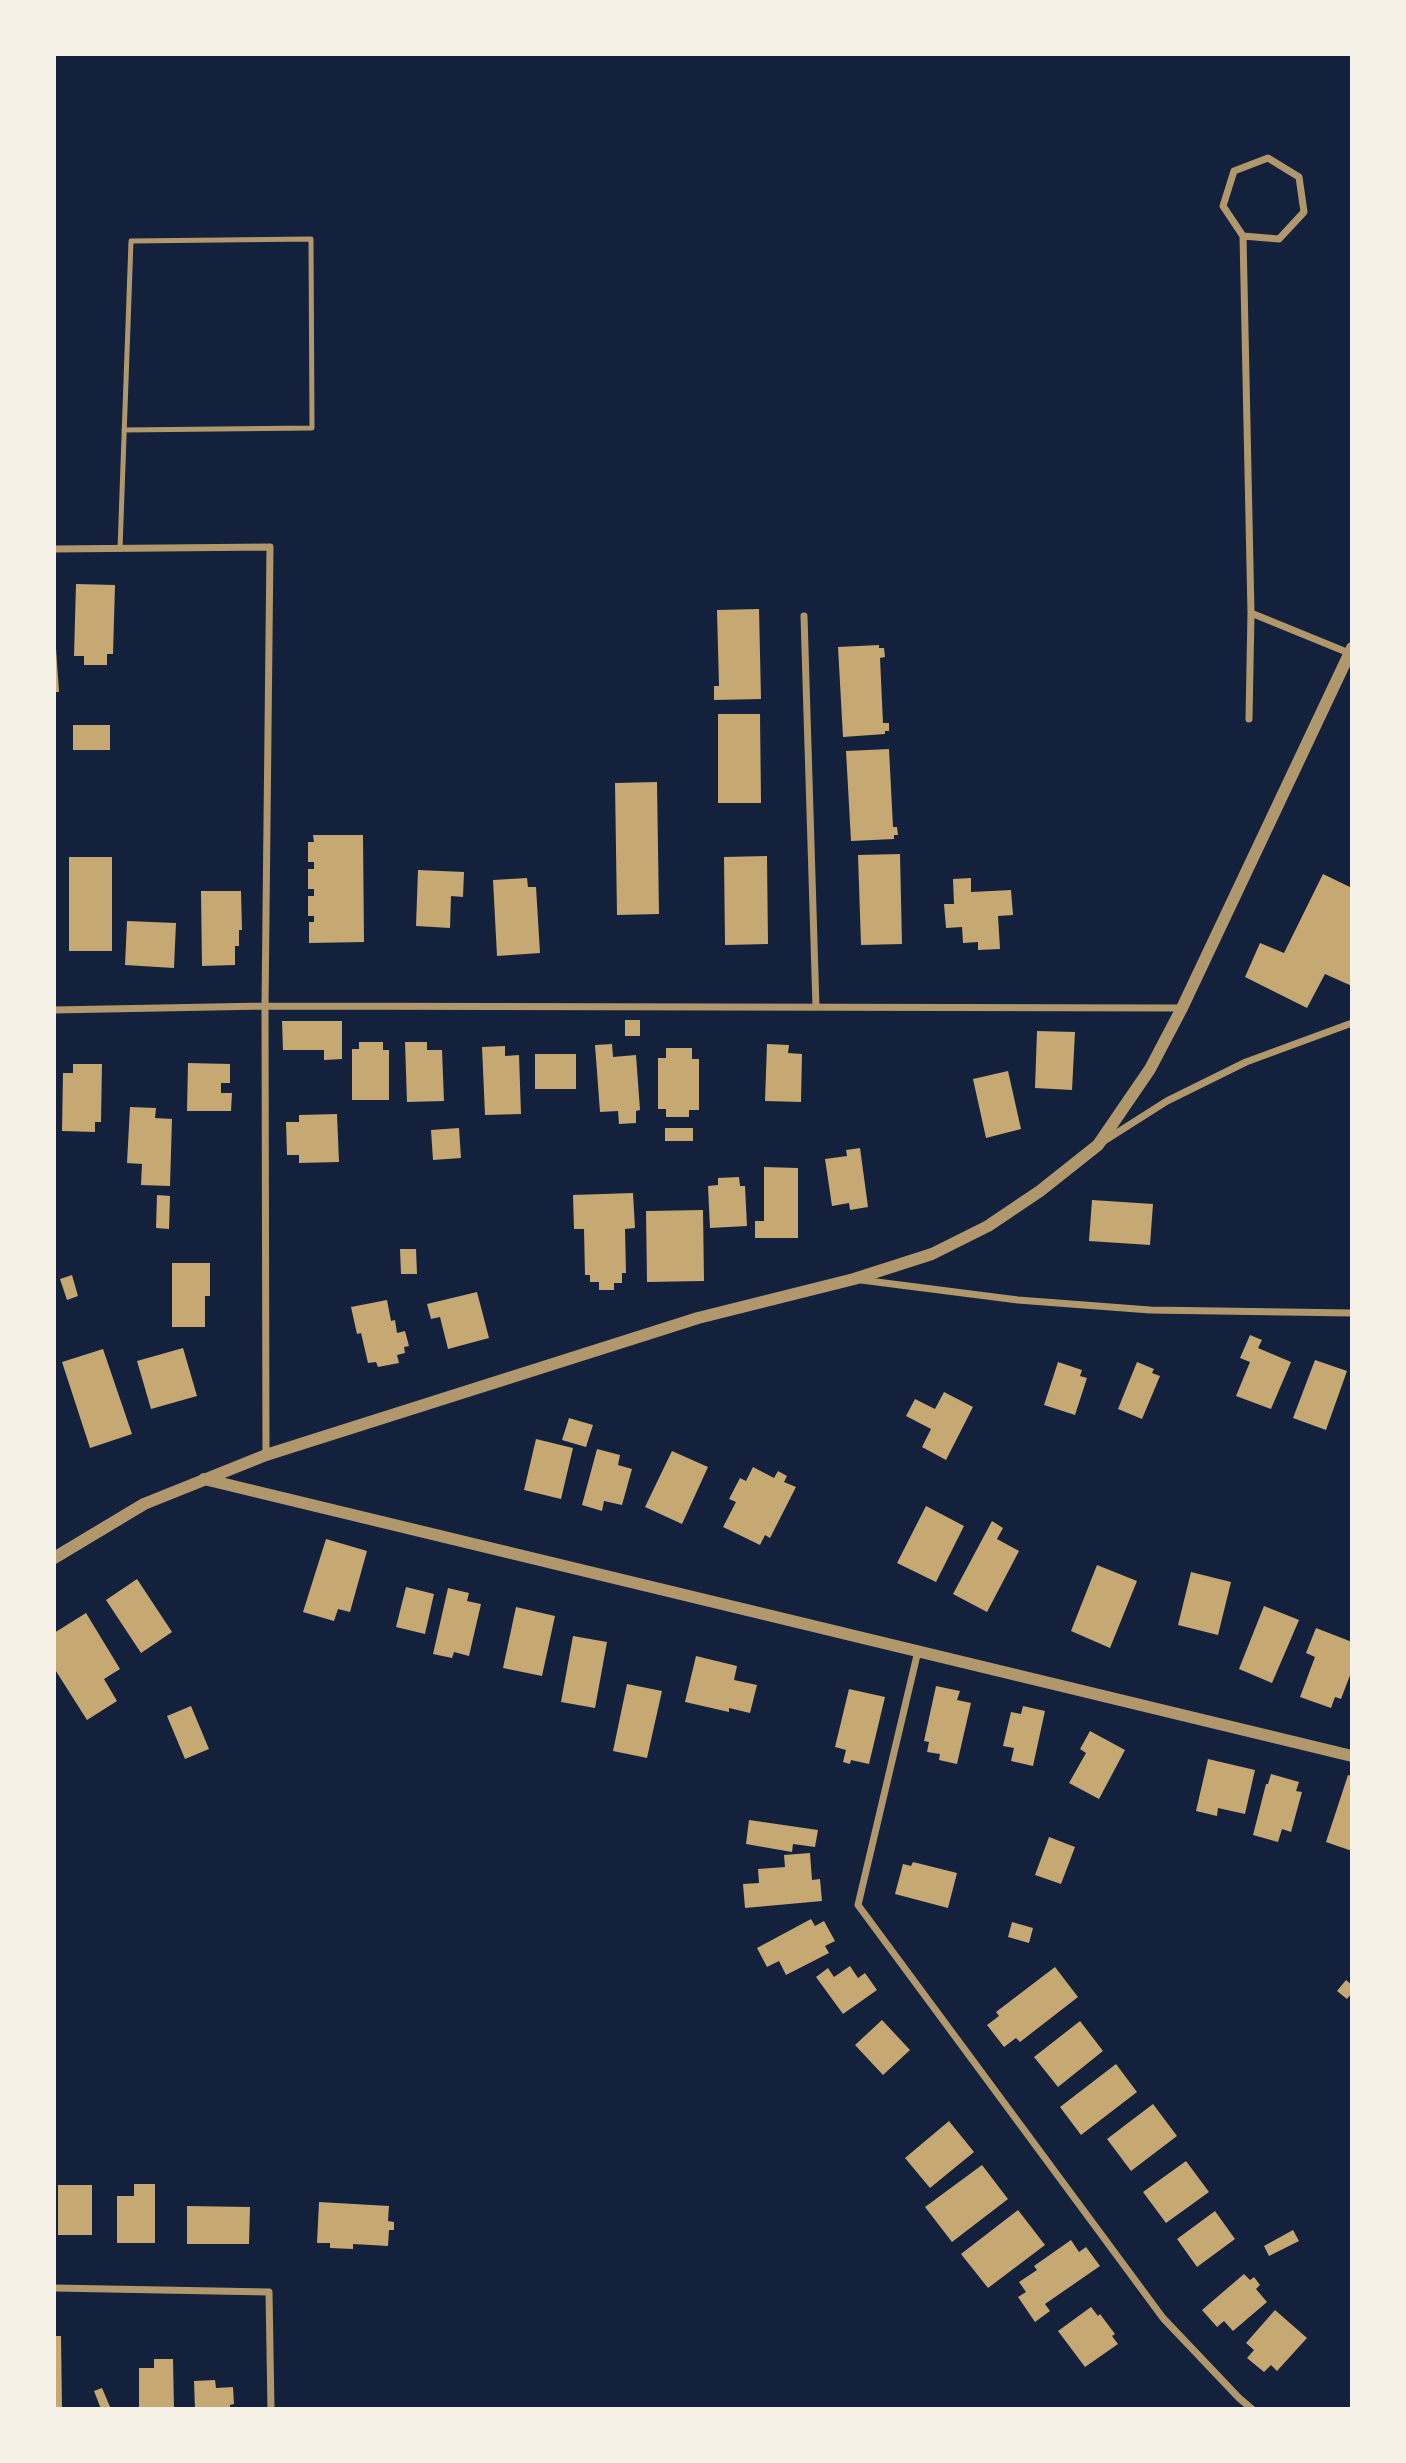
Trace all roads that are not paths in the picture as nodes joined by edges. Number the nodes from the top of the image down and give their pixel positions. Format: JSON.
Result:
{"nodes":[{"id":1,"x":1243,"y":236,"type":"junction"},
{"id":2,"x":124,"y":430,"type":"junction"},
{"id":3,"x":54,"y":549,"type":"edge"},
{"id":4,"x":120,"y":549,"type":"junction"},
{"id":5,"x":1251,"y":613,"type":"junction"},
{"id":6,"x":804,"y":616,"type":"dead end"},
{"id":7,"x":1350,"y":650,"type":"edge"},
{"id":8,"x":1249,"y":719,"type":"dead end"},
{"id":9,"x":265,"y":1006,"type":"junction"},
{"id":10,"x":816,"y":1007,"type":"junction"},
{"id":11,"x":1182,"y":1008,"type":"junction"},
{"id":12,"x":54,"y":1010,"type":"edge"},
{"id":13,"x":1352,"y":1023,"type":"edge"},
{"id":14,"x":1098,"y":1146,"type":"junction"},
{"id":15,"x":853,"y":1279,"type":"junction"},
{"id":16,"x":1352,"y":1312,"type":"edge"},
{"id":17,"x":266,"y":1455,"type":"junction"},
{"id":18,"x":204,"y":1479,"type":"junction"},
{"id":19,"x":54,"y":1558,"type":"edge"},
{"id":20,"x":918,"y":1651,"type":"junction"},
{"id":21,"x":1352,"y":1756,"type":"edge"},
{"id":22,"x":54,"y":2288,"type":"edge"},
{"id":23,"x":271,"y":2409,"type":"edge"},
{"id":24,"x":1252,"y":2409,"type":"edge"}],
"edges":[{"from":1,"to":1,"type":"street"},
{"from":1,"to":5,"type":"street"},
{"from":2,"to":2,"type":"lane"},
{"from":2,"to":4,"type":"lane"},
{"from":3,"to":4,"type":"street"},
{"from":4,"to":9,"type":"street"},
{"from":5,"to":7,"type":"street"},
{"from":5,"to":8,"type":"street"},
{"from":6,"to":10,"type":"street"},
{"from":7,"to":11,"type":"street"},
{"from":9,"to":10,"type":"street"},
{"from":9,"to":12,"type":"street"},
{"from":9,"to":17,"type":"street"},
{"from":10,"to":11,"type":"street"},
{"from":11,"to":14,"type":"street"},
{"from":13,"to":14,"type":"street"},
{"from":14,"to":15,"type":"street"},
{"from":15,"to":16,"type":"street"},
{"from":15,"to":17,"type":"street"},
{"from":17,"to":18,"type":"street"},
{"from":18,"to":19,"type":"street"},
{"from":18,"to":20,"type":"street"},
{"from":20,"to":21,"type":"street"},
{"from":20,"to":24,"type":"street"},
{"from":22,"to":23,"type":"street"}]}
